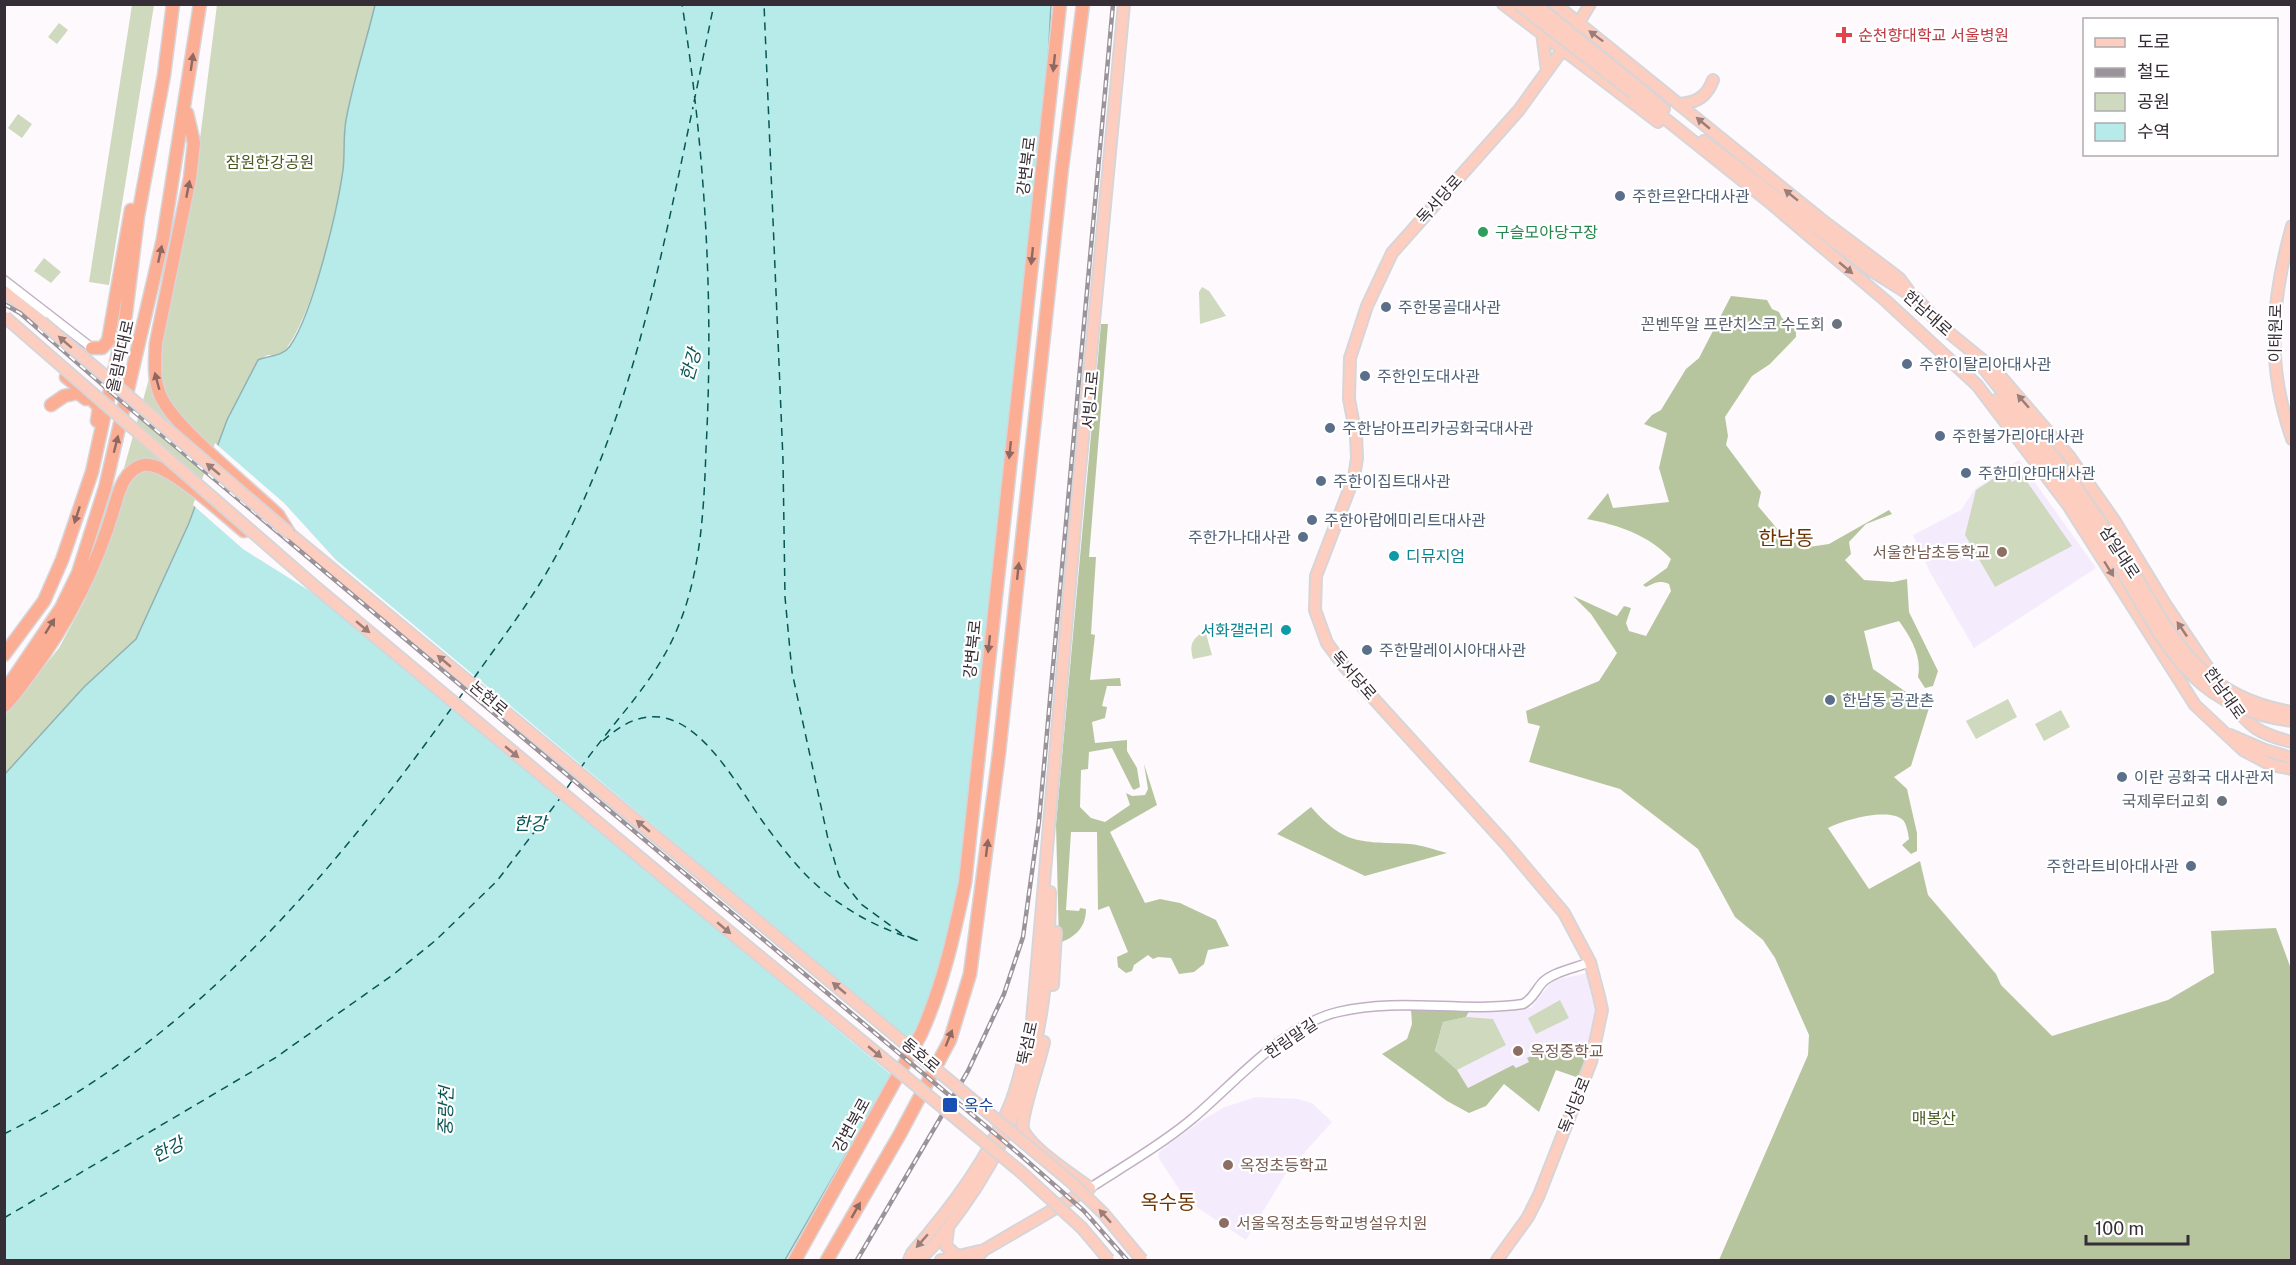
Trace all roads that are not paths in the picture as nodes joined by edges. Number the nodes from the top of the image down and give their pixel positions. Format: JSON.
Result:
{"nodes":[{"id":1,"x":172,"y":4,"type":"edge"},
{"id":2,"x":200,"y":4,"type":"edge"},
{"id":3,"x":1060,"y":4,"type":"edge"},
{"id":4,"x":1083,"y":4,"type":"edge"},
{"id":5,"x":1125,"y":4,"type":"edge"},
{"id":6,"x":1503,"y":4,"type":"edge"},
{"id":7,"x":1518,"y":4,"type":"edge"},
{"id":8,"x":1535,"y":4,"type":"edge"},
{"id":9,"x":1555,"y":4,"type":"edge"},
{"id":10,"x":1590,"y":5,"type":"edge"},
{"id":11,"x":1579,"y":23,"type":"junction"},
{"id":12,"x":1542,"y":33,"type":"junction"},
{"id":13,"x":1563,"y":49,"type":"junction"},
{"id":14,"x":1613,"y":49,"type":"junction"},
{"id":15,"x":1547,"y":71,"type":"junction"},
{"id":16,"x":1594,"y":73,"type":"junction"},
{"id":17,"x":164,"y":75,"type":"junction"},
{"id":18,"x":1713,"y":80,"type":"dead end"},
{"id":19,"x":1636,"y":90,"type":"junction"},
{"id":20,"x":1681,"y":104,"type":"junction"},
{"id":21,"x":185,"y":106,"type":"junction"},
{"id":22,"x":2292,"y":226,"type":"edge"},
{"id":23,"x":1802,"y":231,"type":"junction"},
{"id":24,"x":4,"y":280,"type":"edge"},
{"id":25,"x":4,"y":291,"type":"edge"},
{"id":26,"x":1917,"y":299,"type":"junction"},
{"id":27,"x":5,"y":319,"type":"edge"},
{"id":28,"x":92,"y":348,"type":"joint"},
{"id":29,"x":1973,"y":354,"type":"junction"},
{"id":30,"x":66,"y":377,"type":"joint"},
{"id":31,"x":1977,"y":385,"type":"junction"},
{"id":32,"x":51,"y":405,"type":"dead end"},
{"id":33,"x":99,"y":407,"type":"junction"},
{"id":34,"x":2292,"y":439,"type":"edge"},
{"id":35,"x":92,"y":472,"type":"junction"},
{"id":36,"x":290,"y":534,"type":"junction"},
{"id":37,"x":275,"y":551,"type":"junction"},
{"id":38,"x":2121,"y":560,"type":"junction"},
{"id":39,"x":4,"y":655,"type":"edge"},
{"id":40,"x":4,"y":692,"type":"edge"},
{"id":41,"x":4,"y":706,"type":"edge"},
{"id":42,"x":2292,"y":712,"type":"edge"},
{"id":43,"x":2292,"y":722,"type":"edge"},
{"id":44,"x":2222,"y":731,"type":"junction"},
{"id":45,"x":2292,"y":742,"type":"edge"},
{"id":46,"x":2292,"y":758,"type":"edge"},
{"id":47,"x":2292,"y":770,"type":"edge"},
{"id":48,"x":1053,"y":794,"type":"junction"},
{"id":49,"x":688,"y":863,"type":"joint"},
{"id":50,"x":1050,"y":889,"type":"junction"},
{"id":51,"x":679,"y":890,"type":"joint"},
{"id":52,"x":1590,"y":962,"type":"junction"},
{"id":53,"x":1090,"y":1188,"type":"junction"},
{"id":54,"x":949,"y":1225,"type":"junction"},
{"id":55,"x":984,"y":1250,"type":"junction"},
{"id":56,"x":957,"y":1256,"type":"junction"},
{"id":57,"x":795,"y":1260,"type":"edge"},
{"id":58,"x":827,"y":1260,"type":"edge"},
{"id":59,"x":909,"y":1260,"type":"edge"},
{"id":60,"x":918,"y":1260,"type":"edge"},
{"id":61,"x":941,"y":1260,"type":"edge"},
{"id":62,"x":974,"y":1260,"type":"edge"},
{"id":63,"x":1109,"y":1260,"type":"edge"},
{"id":64,"x":1142,"y":1260,"type":"edge"},
{"id":65,"x":1497,"y":1260,"type":"edge"}],
"edges":[{"from":1,"to":17,"type":"highway","name":"올림픽대로"},
{"from":21,"to":2,"type":"highway","name":"올림픽대로","one_way":true},
{"from":3,"to":57,"type":"highway","name":"강변북로","one_way":true,"bridge":true},
{"from":58,"to":4,"type":"highway","one_way":true,"bridge":true},
{"from":5,"to":48,"type":"main road","name":"서빙고로"},
{"from":6,"to":12,"type":"main road"},
{"from":7,"to":19,"type":"main road","name":"한남대로","bridge":true},
{"from":8,"to":19,"type":"main road","name":"한남대로","bridge":true},
{"from":9,"to":11,"type":"main road"},
{"from":10,"to":11,"type":"main road","name":"독서당로"},
{"from":11,"to":13,"type":"main road","name":"독서당로"},
{"from":14,"to":11,"type":"main road","one_way":true},
{"from":12,"to":13,"type":"main road"},
{"from":12,"to":15,"type":"main road"},
{"from":13,"to":15,"type":"main road","name":"독서당로"},
{"from":13,"to":16,"type":"main road"},
{"from":14,"to":16,"type":"main road"},
{"from":14,"to":20,"type":"main road"},
{"from":15,"to":52,"type":"main road","name":"독서당로"},
{"from":16,"to":23,"type":"main road"},
{"from":17,"to":28,"type":"highway"},
{"from":17,"to":35,"type":"highway","name":"올림픽대로"},
{"from":18,"to":20,"type":"main road"},
{"from":19,"to":23,"type":"main road","name":"한남대로"},
{"from":19,"to":26,"type":"main road","name":"한남대로"},
{"from":26,"to":20,"type":"main road","one_way":true},
{"from":36,"to":21,"type":"highway","one_way":true},
{"from":40,"to":21,"type":"highway","name":"올림픽대로","one_way":true},
{"from":22,"to":34,"type":"main road","name":"이태원로"},
{"from":23,"to":31,"type":"main road","name":"한남대로","one_way":true},
{"from":24,"to":28,"type":"street"},
{"from":36,"to":25,"type":"main road","name":"논현로","one_way":true,"bridge":true},
{"from":26,"to":29,"type":"main road","name":"한남대로"},
{"from":27,"to":30,"type":"street"},
{"from":27,"to":37,"type":"main road","name":"논현로","bridge":true},
{"from":29,"to":38,"type":"main road","name":"삼일대로"},
{"from":45,"to":29,"type":"main road","name":"한남대로","one_way":true},
{"from":30,"to":33,"type":"highway"},
{"from":31,"to":38,"type":"main road","name":"삼일대로"},
{"from":31,"to":44,"type":"main road","name":"한남대로","one_way":true},
{"from":32,"to":33,"type":"highway"},
{"from":33,"to":35,"type":"highway"},
{"from":35,"to":39,"type":"highway","name":"올림픽대로","one_way":true},
{"from":49,"to":36,"type":"main road","name":"논현로","one_way":true},
{"from":37,"to":41,"type":"highway","bridge":true},
{"from":37,"to":51,"type":"main road","name":"논현로","one_way":true,"bridge":true},
{"from":38,"to":42,"type":"main road","name":"삼일대로","bridge":true},
{"from":38,"to":43,"type":"main road","name":"삼일대로","bridge":true},
{"from":44,"to":46,"type":"main road","name":"한남대로"},
{"from":44,"to":47,"type":"main road","name":"한남대로"},
{"from":48,"to":50,"type":"main road","name":"뚝섬로"},
{"from":48,"to":59,"type":"main road","name":"뚝섬로","one_way":true},
{"from":64,"to":49,"type":"main road","name":"동호로","one_way":true,"bridge":true},
{"from":50,"to":53,"type":"main road"},
{"from":50,"to":54,"type":"main road","name":"뚝섬로"},
{"from":51,"to":63,"type":"main road","name":"동호로","one_way":true,"bridge":true},
{"from":52,"to":53,"type":"street","name":"한림말길"},
{"from":52,"to":65,"type":"main road","name":"독서당로"},
{"from":53,"to":55,"type":"main road"},
{"from":54,"to":56,"type":"main road"},
{"from":54,"to":60,"type":"main road","name":"뚝섬로"},
{"from":55,"to":56,"type":"main road"},
{"from":55,"to":62,"type":"main road"},
{"from":56,"to":61,"type":"main road"}]}
